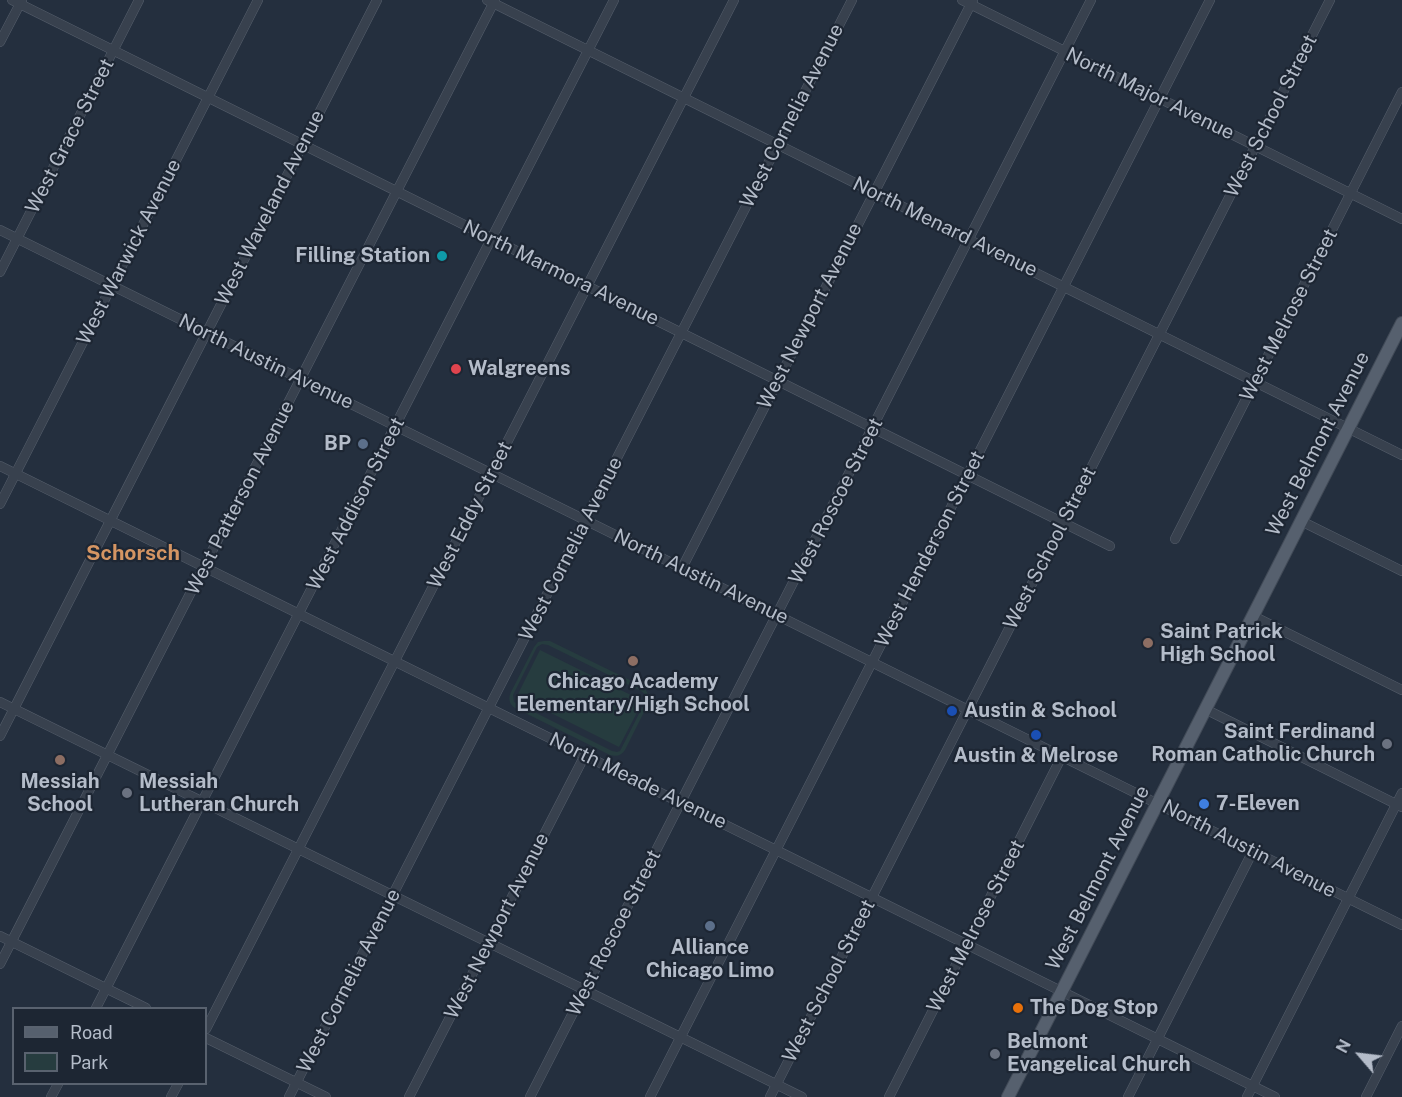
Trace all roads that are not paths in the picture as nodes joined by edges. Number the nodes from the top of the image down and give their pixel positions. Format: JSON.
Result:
{"nodes":[{"id":1,"x":139,"y":0,"type":"edge"},
{"id":2,"x":258,"y":0,"type":"edge"},
{"id":3,"x":377,"y":0,"type":"edge"},
{"id":4,"x":614,"y":0,"type":"edge"},
{"id":5,"x":734,"y":0,"type":"edge"},
{"id":6,"x":852,"y":0,"type":"edge"},
{"id":7,"x":1091,"y":0,"type":"edge"},
{"id":8,"x":1210,"y":0,"type":"edge"},
{"id":9,"x":1330,"y":0,"type":"edge"},
{"id":10,"x":18,"y":1,"type":"edge"},
{"id":11,"x":492,"y":1,"type":"edge"},
{"id":12,"x":968,"y":1,"type":"edge"},
{"id":13,"x":0,"y":42,"type":"edge"},
{"id":14,"x":113,"y":50,"type":"junction"},
{"id":15,"x":589,"y":50,"type":"junction"},
{"id":16,"x":1065,"y":51,"type":"junction"},
{"id":17,"x":1402,"y":92,"type":"edge"},
{"id":18,"x":208,"y":98,"type":"junction"},
{"id":19,"x":684,"y":98,"type":"junction"},
{"id":20,"x":1160,"y":99,"type":"junction"},
{"id":21,"x":303,"y":144,"type":"junction"},
{"id":22,"x":778,"y":144,"type":"junction"},
{"id":23,"x":1255,"y":146,"type":"junction"},
{"id":24,"x":397,"y":191,"type":"junction"},
{"id":25,"x":874,"y":192,"type":"junction"},
{"id":26,"x":1350,"y":194,"type":"junction"},
{"id":27,"x":1402,"y":219,"type":"edge"},
{"id":28,"x":0,"y":230,"type":"edge"},
{"id":29,"x":17,"y":238,"type":"junction"},
{"id":30,"x":493,"y":239,"type":"junction"},
{"id":31,"x":969,"y":239,"type":"junction"},
{"id":32,"x":0,"y":272,"type":"edge"},
{"id":33,"x":112,"y":285,"type":"junction"},
{"id":34,"x":587,"y":286,"type":"junction"},
{"id":35,"x":1064,"y":286,"type":"junction"},
{"id":36,"x":1400,"y":331,"type":"edge"},
{"id":37,"x":207,"y":332,"type":"junction"},
{"id":38,"x":682,"y":333,"type":"junction"},
{"id":39,"x":1159,"y":334,"type":"junction"},
{"id":40,"x":301,"y":379,"type":"junction"},
{"id":41,"x":777,"y":381,"type":"junction"},
{"id":42,"x":1255,"y":381,"type":"junction"},
{"id":43,"x":396,"y":426,"type":"junction"},
{"id":44,"x":872,"y":428,"type":"junction"},
{"id":45,"x":1349,"y":428,"type":"junction"},
{"id":46,"x":1402,"y":454,"type":"edge"},
{"id":47,"x":0,"y":466,"type":"edge"},
{"id":48,"x":491,"y":473,"type":"junction"},
{"id":49,"x":16,"y":474,"type":"junction"},
{"id":50,"x":968,"y":475,"type":"junction"},
{"id":51,"x":0,"y":504,"type":"edge"},
{"id":52,"x":111,"y":520,"type":"junction"},
{"id":53,"x":585,"y":520,"type":"junction"},
{"id":54,"x":1301,"y":521,"type":"junction"},
{"id":55,"x":1063,"y":523,"type":"junction"},
{"id":56,"x":1175,"y":539,"type":"dead end"},
{"id":57,"x":1110,"y":546,"type":"dead end"},
{"id":58,"x":204,"y":567,"type":"junction"},
{"id":59,"x":682,"y":567,"type":"junction"},
{"id":60,"x":1402,"y":571,"type":"edge"},
{"id":61,"x":299,"y":614,"type":"junction"},
{"id":62,"x":777,"y":615,"type":"junction"},
{"id":63,"x":1253,"y":616,"type":"junction"},
{"id":64,"x":395,"y":661,"type":"junction"},
{"id":65,"x":873,"y":662,"type":"junction"},
{"id":66,"x":1402,"y":690,"type":"edge"},
{"id":67,"x":0,"y":702,"type":"edge"},
{"id":68,"x":489,"y":708,"type":"junction"},
{"id":69,"x":14,"y":709,"type":"junction"},
{"id":70,"x":968,"y":709,"type":"junction"},
{"id":71,"x":1205,"y":709,"type":"junction"},
{"id":72,"x":0,"y":736,"type":"edge"},
{"id":73,"x":107,"y":755,"type":"junction"},
{"id":74,"x":585,"y":755,"type":"junction"},
{"id":75,"x":1062,"y":756,"type":"junction"},
{"id":76,"x":1402,"y":793,"type":"edge"},
{"id":77,"x":202,"y":801,"type":"junction"},
{"id":78,"x":681,"y":802,"type":"junction"},
{"id":79,"x":1158,"y":803,"type":"junction"},
{"id":80,"x":1399,"y":806,"type":"edge"},
{"id":81,"x":298,"y":849,"type":"junction"},
{"id":82,"x":777,"y":849,"type":"junction"},
{"id":83,"x":1253,"y":851,"type":"junction"},
{"id":84,"x":393,"y":895,"type":"junction"},
{"id":85,"x":872,"y":897,"type":"junction"},
{"id":86,"x":1348,"y":898,"type":"junction"},
{"id":87,"x":1402,"y":925,"type":"edge"},
{"id":88,"x":0,"y":936,"type":"edge"},
{"id":89,"x":11,"y":942,"type":"junction"},
{"id":90,"x":489,"y":942,"type":"junction"},
{"id":91,"x":967,"y":944,"type":"junction"},
{"id":92,"x":0,"y":964,"type":"edge"},
{"id":93,"x":106,"y":989,"type":"junction"},
{"id":94,"x":585,"y":990,"type":"junction"},
{"id":95,"x":1062,"y":990,"type":"junction"},
{"id":96,"x":97,"y":1007,"type":"edge"},
{"id":97,"x":144,"y":1007,"type":"edge"},
{"id":98,"x":1402,"y":1026,"type":"edge"},
{"id":99,"x":207,"y":1027,"type":"edge"},
{"id":100,"x":681,"y":1037,"type":"junction"},
{"id":101,"x":207,"y":1038,"type":"edge"},
{"id":102,"x":1158,"y":1038,"type":"junction"},
{"id":103,"x":297,"y":1083,"type":"junction"},
{"id":104,"x":776,"y":1084,"type":"junction"},
{"id":105,"x":1253,"y":1086,"type":"junction"},
{"id":106,"x":289,"y":1097,"type":"edge"},
{"id":107,"x":326,"y":1097,"type":"edge"},
{"id":108,"x":409,"y":1097,"type":"edge"},
{"id":109,"x":530,"y":1097,"type":"edge"},
{"id":110,"x":650,"y":1097,"type":"edge"},
{"id":111,"x":770,"y":1097,"type":"edge"},
{"id":112,"x":802,"y":1097,"type":"edge"},
{"id":113,"x":889,"y":1097,"type":"edge"},
{"id":114,"x":1008,"y":1097,"type":"edge"},
{"id":115,"x":1128,"y":1097,"type":"edge"},
{"id":116,"x":1247,"y":1097,"type":"edge"},
{"id":117,"x":1275,"y":1097,"type":"edge"},
{"id":118,"x":1366,"y":1097,"type":"edge"}],
"edges":[{"from":1,"to":14,"type":"street","name":"West Grace Street"},
{"from":2,"to":18,"type":"street","name":"West Warwick Avenue"},
{"from":3,"to":21,"type":"street","name":"West Waveland Avenue"},
{"from":4,"to":15,"type":"street","name":"West Addison Street"},
{"from":5,"to":19,"type":"street","name":"West Eddy Street"},
{"from":6,"to":22,"type":"street","name":"West Cornelia Avenue"},
{"from":7,"to":16,"type":"street","name":"West Roscoe Street"},
{"from":8,"to":20,"type":"street","name":"West Henderson Street"},
{"from":9,"to":23,"type":"street","name":"West School Street"},
{"from":10,"to":13,"type":"street"},
{"from":10,"to":14,"type":"street","name":"North Marmora Avenue"},
{"from":11,"to":15,"type":"street","name":"North Menard Avenue"},
{"from":11,"to":24,"type":"street","name":"West Patterson Avenue"},
{"from":12,"to":16,"type":"street","name":"North Major Avenue"},
{"from":12,"to":25,"type":"street","name":"West Newport Avenue"},
{"from":14,"to":18,"type":"street","name":"North Marmora Avenue"},
{"from":14,"to":29,"type":"street","name":"West Grace Street"},
{"from":15,"to":19,"type":"street","name":"North Menard Avenue"},
{"from":15,"to":30,"type":"street","name":"West Addison Street"},
{"from":16,"to":20,"type":"street","name":"North Major Avenue"},
{"from":16,"to":31,"type":"street","name":"West Roscoe Street"},
{"from":17,"to":26,"type":"street","name":"West Melrose Street"},
{"from":18,"to":21,"type":"street","name":"North Marmora Avenue"},
{"from":18,"to":33,"type":"street","name":"West Warwick Avenue"},
{"from":19,"to":22,"type":"street","name":"North Menard Avenue"},
{"from":19,"to":34,"type":"street","name":"West Eddy Street"},
{"from":20,"to":23,"type":"street","name":"North Major Avenue"},
{"from":20,"to":35,"type":"street","name":"West Henderson Street"},
{"from":21,"to":24,"type":"street","name":"North Marmora Avenue"},
{"from":21,"to":37,"type":"street","name":"West Waveland Avenue"},
{"from":22,"to":25,"type":"street","name":"North Menard Avenue"},
{"from":22,"to":38,"type":"street","name":"West Cornelia Avenue"},
{"from":23,"to":26,"type":"street","name":"North Major Avenue"},
{"from":23,"to":39,"type":"street","name":"West School Street"},
{"from":24,"to":30,"type":"street","name":"North Marmora Avenue"},
{"from":24,"to":40,"type":"street","name":"West Patterson Avenue"},
{"from":25,"to":31,"type":"street","name":"North Menard Avenue"},
{"from":25,"to":41,"type":"street","name":"West Newport Avenue"},
{"from":26,"to":27,"type":"street","name":"North Major Avenue"},
{"from":26,"to":42,"type":"street","name":"West Melrose Street"},
{"from":28,"to":29,"type":"street","name":"North Austin Avenue"},
{"from":29,"to":32,"type":"street","name":"West Grace Street"},
{"from":29,"to":33,"type":"street","name":"North Austin Avenue"},
{"from":30,"to":34,"type":"street","name":"North Marmora Avenue"},
{"from":30,"to":43,"type":"street","name":"West Addison Street"},
{"from":31,"to":35,"type":"street","name":"North Menard Avenue"},
{"from":31,"to":44,"type":"street","name":"West Roscoe Street"},
{"from":33,"to":37,"type":"street","name":"North Austin Avenue"},
{"from":33,"to":49,"type":"street","name":"West Warwick Avenue"},
{"from":34,"to":38,"type":"street","name":"North Marmora Avenue"},
{"from":34,"to":48,"type":"street","name":"West Eddy Street"},
{"from":35,"to":39,"type":"street","name":"North Menard Avenue"},
{"from":35,"to":50,"type":"street","name":"West Henderson Street"},
{"from":36,"to":45,"type":"main road","name":"West Belmont Avenue"},
{"from":37,"to":40,"type":"street","name":"North Austin Avenue"},
{"from":37,"to":52,"type":"street","name":"West Waveland Avenue"},
{"from":38,"to":41,"type":"street","name":"North Marmora Avenue"},
{"from":38,"to":53,"type":"street","name":"West Cornelia Avenue"},
{"from":39,"to":42,"type":"street","name":"North Menard Avenue"},
{"from":39,"to":55,"type":"street","name":"West School Street"},
{"from":40,"to":43,"type":"street","name":"North Austin Avenue"},
{"from":40,"to":58,"type":"street","name":"West Patterson Avenue"},
{"from":41,"to":44,"type":"street","name":"North Marmora Avenue"},
{"from":41,"to":59,"type":"street","name":"West Newport Avenue"},
{"from":42,"to":45,"type":"street","name":"North Menard Avenue"},
{"from":42,"to":56,"type":"street","name":"West Melrose Street"},
{"from":43,"to":48,"type":"street","name":"North Austin Avenue"},
{"from":43,"to":61,"type":"street","name":"West Addison Street"},
{"from":44,"to":50,"type":"street","name":"North Marmora Avenue"},
{"from":44,"to":62,"type":"street","name":"West Roscoe Street"},
{"from":45,"to":46,"type":"street","name":"North Menard Avenue"},
{"from":45,"to":54,"type":"main road","name":"West Belmont Avenue"},
{"from":47,"to":49,"type":"street","name":"North Meade Avenue"},
{"from":48,"to":53,"type":"street","name":"North Austin Avenue"},
{"from":48,"to":64,"type":"street","name":"West Eddy Street"},
{"from":49,"to":51,"type":"street","name":"West Warwick Avenue"},
{"from":49,"to":52,"type":"street","name":"North Meade Avenue"},
{"from":50,"to":55,"type":"street","name":"North Marmora Avenue"},
{"from":50,"to":65,"type":"street","name":"West Henderson Street"},
{"from":52,"to":58,"type":"street","name":"North Meade Avenue"},
{"from":52,"to":69,"type":"street","name":"West Waveland Avenue"},
{"from":53,"to":59,"type":"street","name":"North Austin Avenue"},
{"from":53,"to":68,"type":"street","name":"West Cornelia Avenue"},
{"from":54,"to":60,"type":"street"},
{"from":54,"to":63,"type":"main road","name":"West Belmont Avenue"},
{"from":55,"to":57,"type":"street","name":"North Marmora Avenue"},
{"from":55,"to":70,"type":"street","name":"West School Street"},
{"from":58,"to":61,"type":"street","name":"North Meade Avenue"},
{"from":58,"to":73,"type":"street","name":"West Patterson Avenue"},
{"from":59,"to":62,"type":"street","name":"North Austin Avenue"},
{"from":61,"to":64,"type":"street","name":"North Meade Avenue"},
{"from":61,"to":77,"type":"street","name":"West Addison Street"},
{"from":62,"to":65,"type":"street","name":"North Austin Avenue"},
{"from":62,"to":78,"type":"street","name":"West Roscoe Street"},
{"from":63,"to":66,"type":"street"},
{"from":63,"to":71,"type":"main road","name":"West Belmont Avenue"},
{"from":64,"to":68,"type":"street","name":"North Meade Avenue"},
{"from":64,"to":81,"type":"street","name":"West Eddy Street"},
{"from":65,"to":70,"type":"street","name":"North Austin Avenue"},
{"from":65,"to":82,"type":"street","name":"West Henderson Street"},
{"from":67,"to":69,"type":"street"},
{"from":68,"to":74,"type":"street","name":"North Meade Avenue"},
{"from":68,"to":84,"type":"street","name":"West Cornelia Avenue"},
{"from":69,"to":72,"type":"street","name":"West Waveland Avenue"},
{"from":69,"to":73,"type":"street"},
{"from":70,"to":75,"type":"street","name":"North Austin Avenue"},
{"from":70,"to":85,"type":"street","name":"West School Street"},
{"from":71,"to":79,"type":"main road","name":"West Belmont Avenue"},
{"from":71,"to":80,"type":"street"},
{"from":73,"to":77,"type":"street"},
{"from":73,"to":89,"type":"street","name":"West Patterson Avenue"},
{"from":74,"to":78,"type":"street","name":"North Meade Avenue"},
{"from":74,"to":90,"type":"street","name":"West Newport Avenue"},
{"from":75,"to":79,"type":"street","name":"North Austin Avenue"},
{"from":75,"to":91,"type":"street","name":"West Melrose Street"},
{"from":76,"to":80,"type":"street"},
{"from":77,"to":81,"type":"street"},
{"from":77,"to":93,"type":"street","name":"West Addison Street"},
{"from":78,"to":82,"type":"street","name":"North Meade Avenue"},
{"from":78,"to":94,"type":"street","name":"West Roscoe Street"},
{"from":79,"to":83,"type":"street","name":"North Austin Avenue"},
{"from":79,"to":95,"type":"main road","name":"West Belmont Avenue"},
{"from":80,"to":86,"type":"street"},
{"from":81,"to":84,"type":"street"},
{"from":81,"to":99,"type":"street","name":"West Eddy Street"},
{"from":82,"to":85,"type":"street","name":"North Meade Avenue"},
{"from":82,"to":100,"type":"street","name":"West Henderson Street"},
{"from":83,"to":86,"type":"street","name":"North Austin Avenue"},
{"from":83,"to":102,"type":"street"},
{"from":84,"to":90,"type":"street"},
{"from":84,"to":103,"type":"street","name":"West Cornelia Avenue"},
{"from":85,"to":91,"type":"street","name":"North Meade Avenue"},
{"from":85,"to":104,"type":"street","name":"West School Street"},
{"from":86,"to":87,"type":"street","name":"North Austin Avenue"},
{"from":86,"to":105,"type":"street"},
{"from":88,"to":89,"type":"street"},
{"from":89,"to":92,"type":"street","name":"West Patterson Avenue"},
{"from":89,"to":93,"type":"street"},
{"from":90,"to":94,"type":"street"},
{"from":90,"to":108,"type":"street","name":"West Newport Avenue"},
{"from":91,"to":95,"type":"street","name":"North Meade Avenue"},
{"from":91,"to":113,"type":"street","name":"West Melrose Street"},
{"from":93,"to":96,"type":"street","name":"West Addison Street"},
{"from":93,"to":97,"type":"street"},
{"from":94,"to":100,"type":"street"},
{"from":94,"to":109,"type":"street","name":"West Roscoe Street"},
{"from":95,"to":102,"type":"street","name":"North Meade Avenue"},
{"from":95,"to":114,"type":"main road","name":"West Belmont Avenue"},
{"from":98,"to":118,"type":"street"},
{"from":100,"to":104,"type":"street"},
{"from":100,"to":110,"type":"street","name":"West Henderson Street"},
{"from":101,"to":103,"type":"street"},
{"from":102,"to":105,"type":"street","name":"North Meade Avenue"},
{"from":102,"to":115,"type":"street"},
{"from":103,"to":106,"type":"street","name":"West Cornelia Avenue"},
{"from":103,"to":107,"type":"street"},
{"from":104,"to":111,"type":"street","name":"West School Street"},
{"from":104,"to":112,"type":"street"},
{"from":105,"to":116,"type":"street"},
{"from":105,"to":117,"type":"street","name":"North Meade Avenue"}]}
